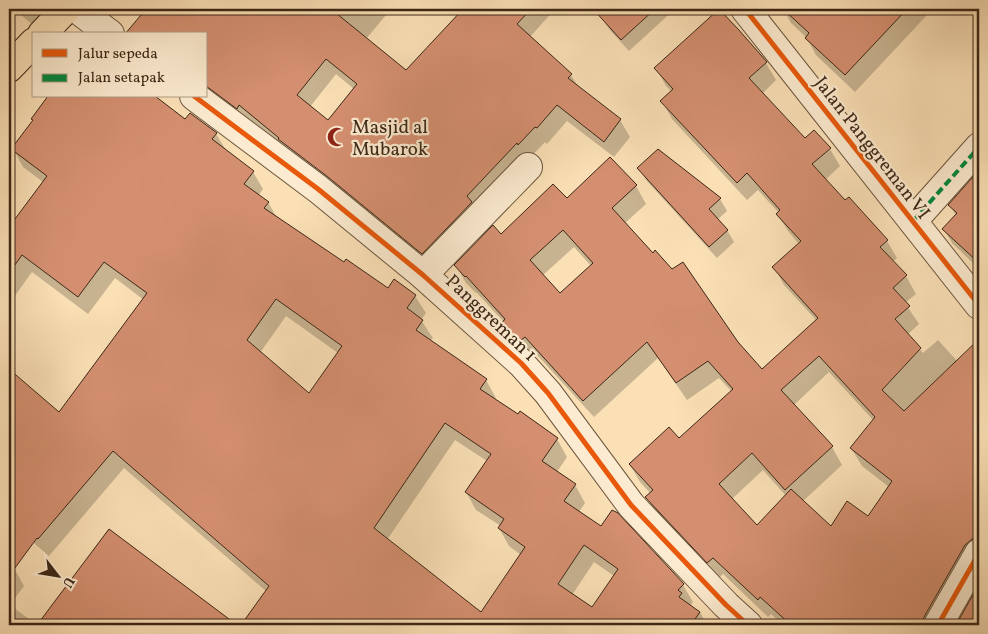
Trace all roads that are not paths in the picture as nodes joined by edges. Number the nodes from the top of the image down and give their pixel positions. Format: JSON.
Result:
{"nodes":[{"id":1,"x":66,"y":9,"type":"edge"},
{"id":2,"x":77,"y":9,"type":"edge"},
{"id":3,"x":745,"y":9,"type":"edge"},
{"id":4,"x":44,"y":32,"type":"edge"},
{"id":5,"x":107,"y":32,"type":"edge"},
{"id":6,"x":32,"y":44,"type":"edge"},
{"id":7,"x":9,"y":68,"type":"edge"},
{"id":8,"x":197,"y":98,"type":"edge"},
{"id":9,"x":979,"y":147,"type":"edge"},
{"id":10,"x":528,"y":167,"type":"dead end"},
{"id":11,"x":912,"y":221,"type":"junction"},
{"id":12,"x":423,"y":275,"type":"junction"},
{"id":13,"x":979,"y":304,"type":"edge"},
{"id":14,"x":979,"y":553,"type":"edge"},
{"id":15,"x":748,"y":625,"type":"edge"},
{"id":16,"x":938,"y":625,"type":"edge"}],
"edges":[{"from":1,"to":4,"type":"main road"},
{"from":2,"to":5,"type":"street"},
{"from":3,"to":11,"type":"street","name":"Jalan Panggreman VI"},
{"from":6,"to":7,"type":"main road"},
{"from":8,"to":12,"type":"street","name":"Panggreman 1"},
{"from":9,"to":11,"type":"street"},
{"from":10,"to":12,"type":"street"},
{"from":11,"to":13,"type":"street","name":"Jalan Panggreman VI"},
{"from":12,"to":15,"type":"street","name":"Panggreman 1"},
{"from":14,"to":16,"type":"street"}]}
